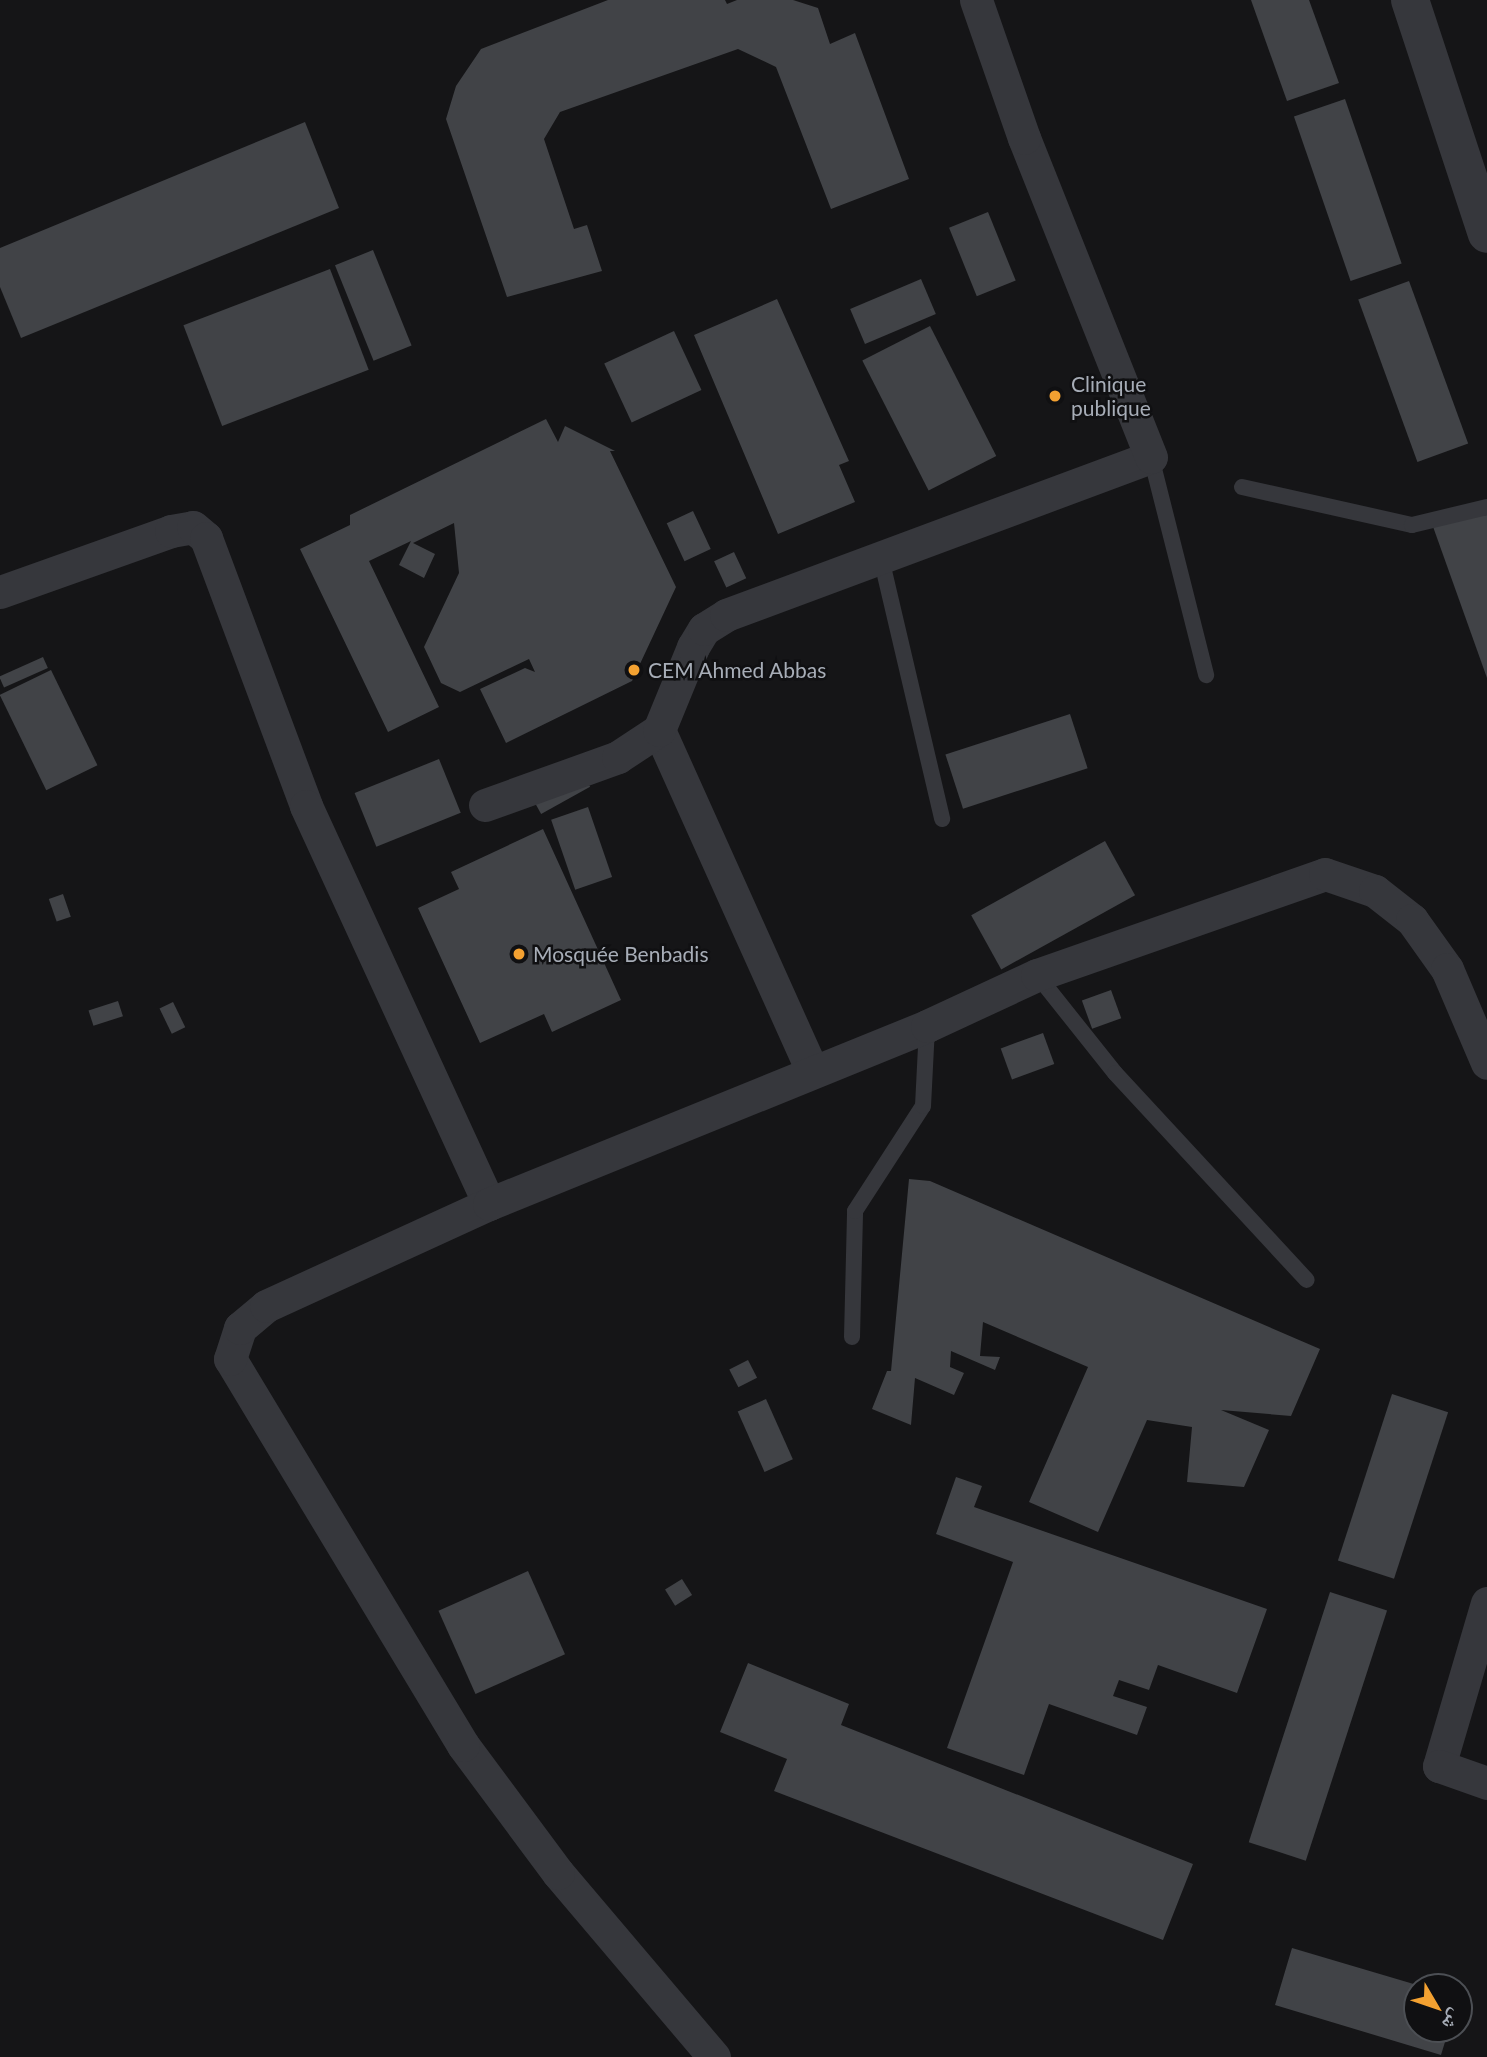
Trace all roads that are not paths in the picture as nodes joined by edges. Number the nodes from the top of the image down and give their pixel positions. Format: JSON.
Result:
{"nodes":[{"id":1,"x":976,"y":0,"type":"edge"},
{"id":2,"x":1410,"y":0,"type":"edge"},
{"id":3,"x":1478,"y":181,"type":"edge"},
{"id":4,"x":1487,"y":234,"type":"edge"},
{"id":5,"x":1152,"y":457,"type":"junction"},
{"id":6,"x":1242,"y":487,"type":"dead end"},
{"id":7,"x":1487,"y":507,"type":"edge"},
{"id":8,"x":881,"y":558,"type":"junction"},
{"id":9,"x":0,"y":592,"type":"edge"},
{"id":10,"x":1206,"y":675,"type":"dead end"},
{"id":11,"x":659,"y":730,"type":"junction"},
{"id":12,"x":485,"y":805,"type":"dead end"},
{"id":13,"x":942,"y":819,"type":"dead end"},
{"id":14,"x":1037,"y":975,"type":"junction"},
{"id":15,"x":927,"y":1026,"type":"junction"},
{"id":16,"x":1487,"y":1063,"type":"edge"},
{"id":17,"x":812,"y":1071,"type":"junction"},
{"id":18,"x":489,"y":1204,"type":"junction"},
{"id":19,"x":1307,"y":1280,"type":"dead end"},
{"id":20,"x":852,"y":1337,"type":"dead end"},
{"id":21,"x":1487,"y":1603,"type":"edge"},
{"id":22,"x":1487,"y":1783,"type":"edge"},
{"id":23,"x":714,"y":2057,"type":"edge"}],
"edges":[{"from":1,"to":5,"type":"street"},
{"from":2,"to":3,"type":"street"},
{"from":3,"to":4,"type":"street"},
{"from":5,"to":8,"type":"street"},
{"from":5,"to":10,"type":"lane"},
{"from":6,"to":7,"type":"lane"},
{"from":8,"to":11,"type":"street"},
{"from":8,"to":13,"type":"lane"},
{"from":9,"to":18,"type":"street"},
{"from":11,"to":12,"type":"street"},
{"from":11,"to":17,"type":"street"},
{"from":14,"to":15,"type":"street"},
{"from":14,"to":16,"type":"street"},
{"from":14,"to":19,"type":"lane"},
{"from":15,"to":17,"type":"street"},
{"from":15,"to":20,"type":"lane"},
{"from":17,"to":18,"type":"street"},
{"from":18,"to":23,"type":"street"},
{"from":21,"to":22,"type":"street"}]}
